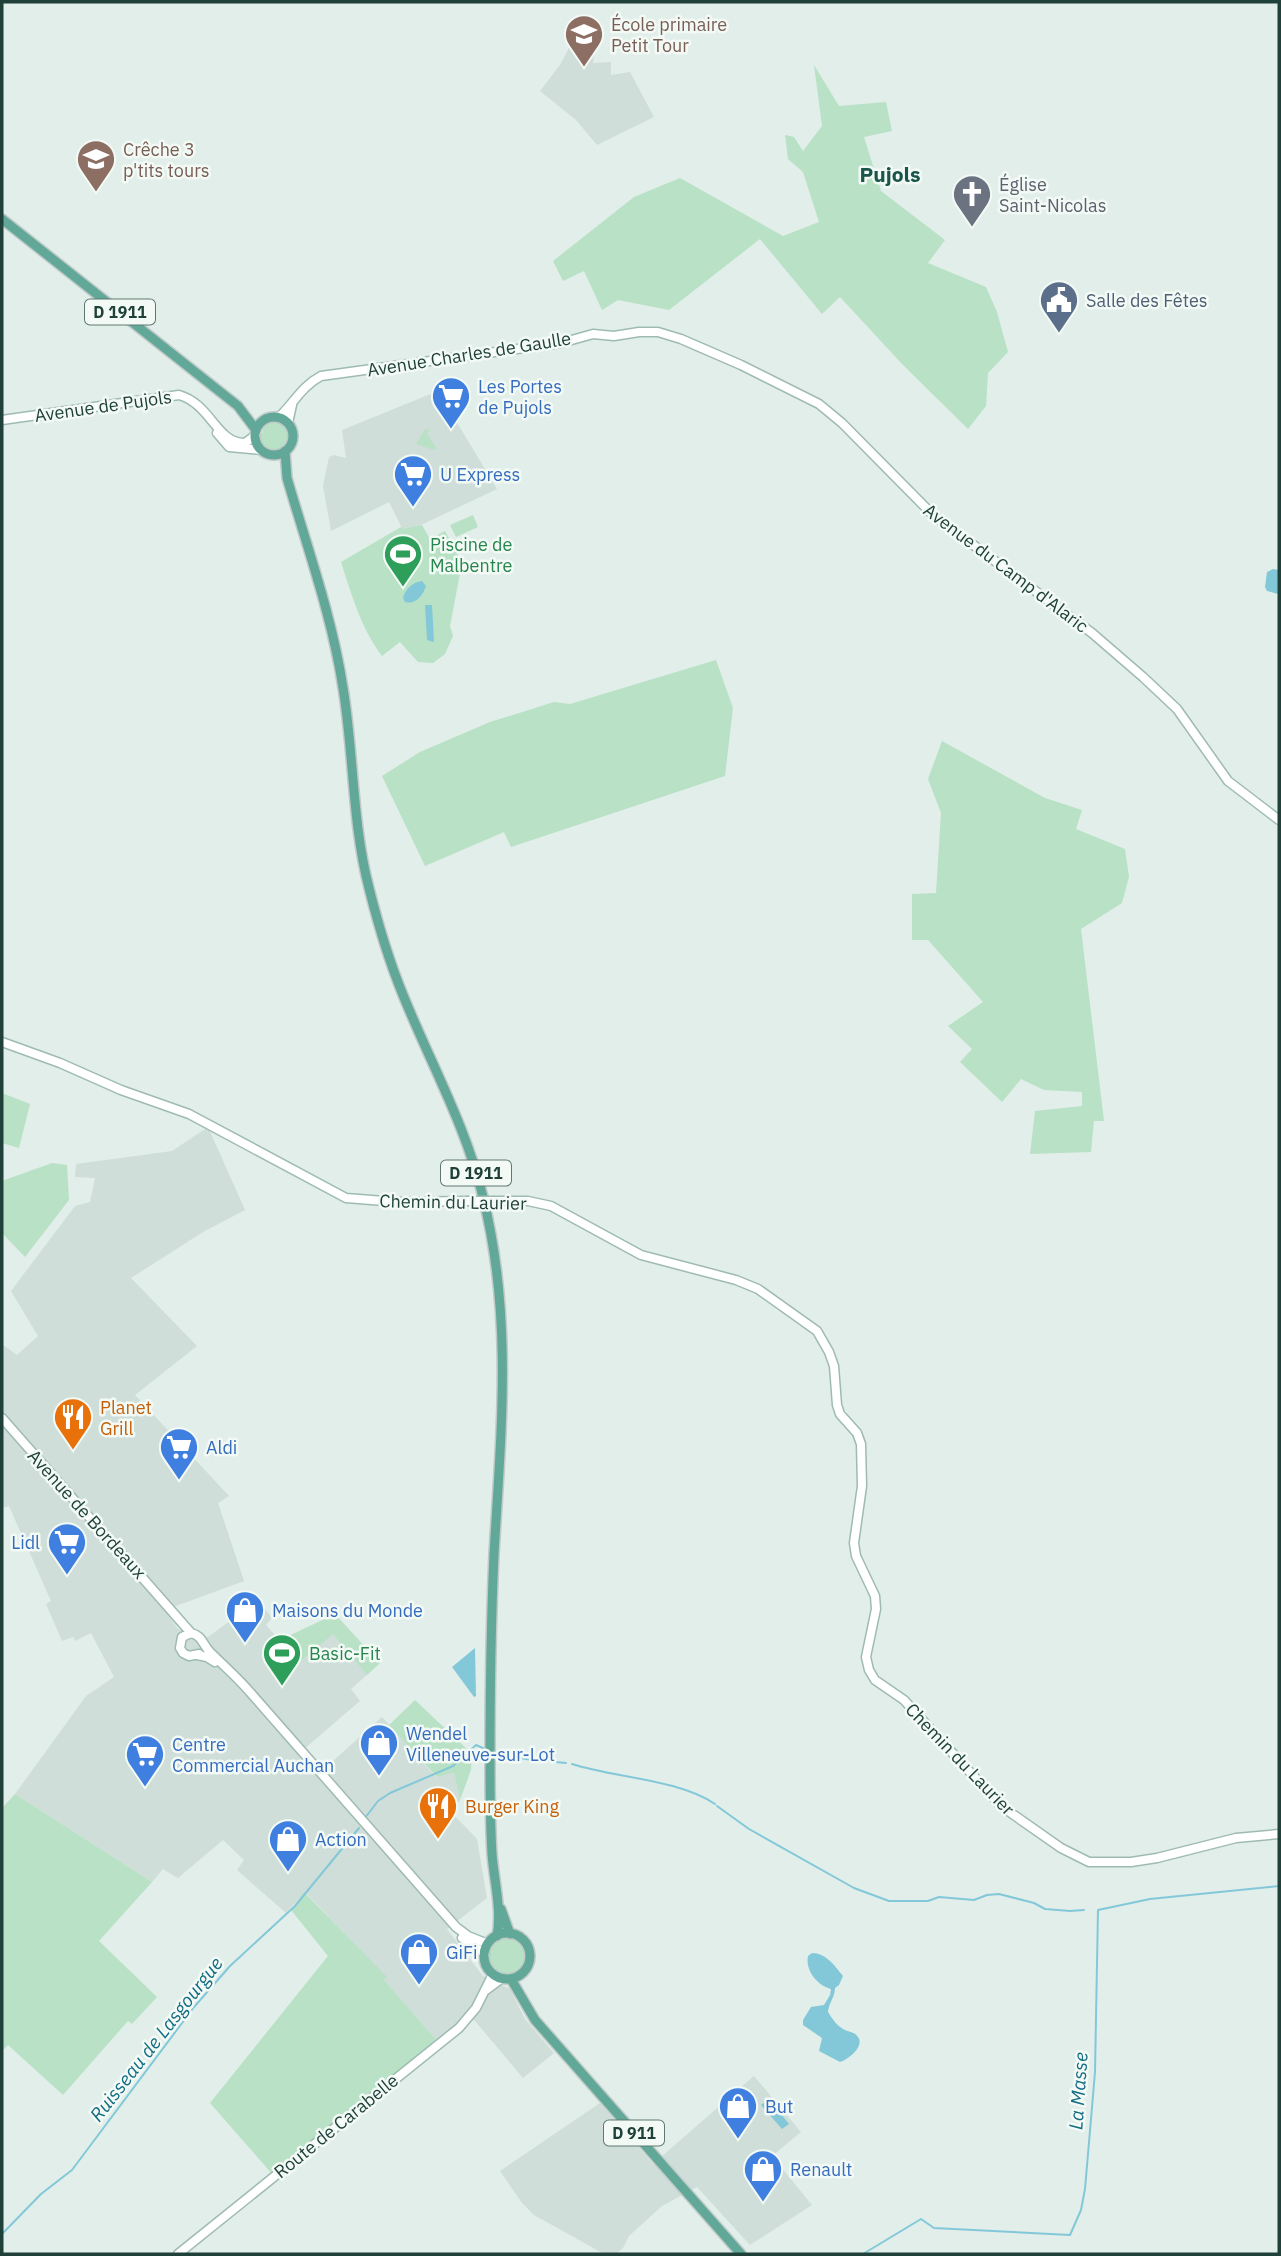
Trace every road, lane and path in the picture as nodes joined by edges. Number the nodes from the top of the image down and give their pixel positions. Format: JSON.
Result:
{"nodes":[{"id":1,"x":2,"y":219,"type":"edge"},
{"id":2,"x":658,"y":332,"type":"joint"},
{"id":3,"x":292,"y":405,"type":"junction"},
{"id":4,"x":201,"y":406,"type":"junction"},
{"id":5,"x":238,"y":406,"type":"junction"},
{"id":6,"x":279,"y":417,"type":"junction"},
{"id":7,"x":267,"y":418,"type":"junction"},
{"id":8,"x":2,"y":421,"type":"edge"},
{"id":9,"x":288,"y":423,"type":"junction"},
{"id":10,"x":256,"y":433,"type":"junction"},
{"id":11,"x":262,"y":450,"type":"junction"},
{"id":12,"x":285,"y":451,"type":"junction"},
{"id":13,"x":273,"y":454,"type":"junction"},
{"id":14,"x":287,"y":478,"type":"junction"},
{"id":15,"x":1279,"y":820,"type":"edge"},
{"id":16,"x":2,"y":1042,"type":"edge"},
{"id":17,"x":2,"y":1418,"type":"edge"},
{"id":18,"x":173,"y":1609,"type":"junction"},
{"id":19,"x":191,"y":1633,"type":"junction"},
{"id":20,"x":182,"y":1637,"type":"junction"},
{"id":21,"x":203,"y":1643,"type":"junction"},
{"id":22,"x":197,"y":1655,"type":"junction"},
{"id":23,"x":1279,"y":1834,"type":"edge"},
{"id":24,"x":497,"y":1894,"type":"junction"},
{"id":25,"x":510,"y":1934,"type":"junction"},
{"id":26,"x":497,"y":1936,"type":"junction"},
{"id":27,"x":488,"y":1944,"type":"junction"},
{"id":28,"x":485,"y":1954,"type":"junction"},
{"id":29,"x":506,"y":1976,"type":"junction"},
{"id":30,"x":178,"y":2254,"type":"edge"},
{"id":31,"x":741,"y":2254,"type":"edge"}],
"edges":[{"from":1,"to":5,"type":"main road","number":"D 1911"},
{"from":2,"to":3,"type":"main road","name":"Avenue Charles de Gaulle"},
{"from":2,"to":15,"type":"main road","name":"Avenue du Camp d'Alaric"},
{"from":3,"to":6,"type":"main road","name":"Avenue Charles de Gaulle"},
{"from":3,"to":9,"type":"main road","name":"Avenue Charles de Gaulle"},
{"from":4,"to":8,"type":"main road","name":"Avenue de Pujols"},
{"from":4,"to":10,"type":"main road"},
{"from":4,"to":11,"type":"main road"},
{"from":5,"to":7,"type":"main road","number":"D 1911"},
{"from":5,"to":10,"type":"main road","number":"D 1911"},
{"from":6,"to":7,"type":"main road"},
{"from":6,"to":9,"type":"main road"},
{"from":7,"to":10,"type":"main road"},
{"from":9,"to":12,"type":"main road"},
{"from":10,"to":11,"type":"main road"},
{"from":11,"to":13,"type":"main road"},
{"from":12,"to":13,"type":"main road"},
{"from":12,"to":14,"type":"main road","number":"D 1911"},
{"from":13,"to":14,"type":"main road","number":"D 1911"},
{"from":14,"to":24,"type":"main road","number":"D 1911"},
{"from":16,"to":23,"type":"main road","name":"Chemin du Laurier","bridge":true},
{"from":17,"to":18,"type":"main road","name":"Avenue de Bordeaux"},
{"from":18,"to":19,"type":"main road","name":"Avenue de Bordeaux"},
{"from":18,"to":20,"type":"main road","name":"Avenue de Bordeaux"},
{"from":19,"to":20,"type":"main road"},
{"from":19,"to":21,"type":"main road"},
{"from":20,"to":22,"type":"main road"},
{"from":21,"to":22,"type":"main road"},
{"from":21,"to":27,"type":"main road"},
{"from":22,"to":28,"type":"main road"},
{"from":24,"to":25,"type":"main road","number":"D 1911"},
{"from":24,"to":26,"type":"main road","number":"D 1911"},
{"from":25,"to":26,"type":"main road"},
{"from":25,"to":29,"type":"main road"},
{"from":26,"to":27,"type":"main road"},
{"from":27,"to":28,"type":"main road"},
{"from":28,"to":29,"type":"main road"},
{"from":29,"to":30,"type":"main road","name":"Route de Carabelle"},
{"from":29,"to":31,"type":"main road","number":"D 911"}]}
